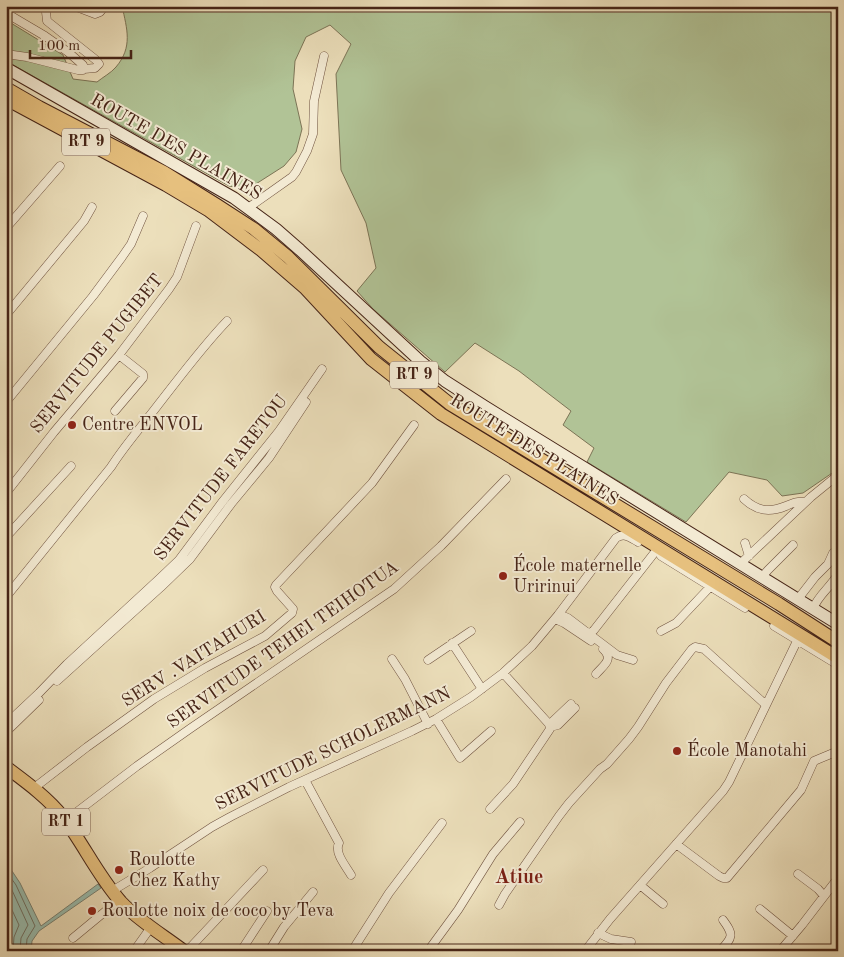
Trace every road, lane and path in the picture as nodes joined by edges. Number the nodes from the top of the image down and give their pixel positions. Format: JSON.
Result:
{"nodes":[{"id":1,"x":49,"y":6,"type":"edge"},
{"id":2,"x":74,"y":6,"type":"edge"},
{"id":3,"x":104,"y":6,"type":"edge"},
{"id":4,"x":6,"y":13,"type":"edge"},
{"id":5,"x":6,"y":54,"type":"edge"},
{"id":6,"x":324,"y":56,"type":"dead end"},
{"id":7,"x":6,"y":68,"type":"edge"},
{"id":8,"x":84,"y":69,"type":"junction"},
{"id":9,"x":6,"y":88,"type":"edge"},
{"id":10,"x":6,"y":99,"type":"edge"},
{"id":11,"x":60,"y":166,"type":"dead end"},
{"id":12,"x":92,"y":207,"type":"dead end"},
{"id":13,"x":248,"y":208,"type":"junction"},
{"id":14,"x":143,"y":216,"type":"dead end"},
{"id":15,"x":196,"y":226,"type":"dead end"},
{"id":16,"x":6,"y":228,"type":"edge"},
{"id":17,"x":6,"y":315,"type":"edge"},
{"id":18,"x":227,"y":321,"type":"dead end"},
{"id":19,"x":119,"y":355,"type":"junction"},
{"id":20,"x":322,"y":369,"type":"dead end"},
{"id":21,"x":6,"y":402,"type":"edge"},
{"id":22,"x":306,"y":402,"type":"dead end"},
{"id":23,"x":115,"y":411,"type":"dead end"},
{"id":24,"x":414,"y":425,"type":"dead end"},
{"id":25,"x":72,"y":466,"type":"dead end"},
{"id":26,"x":838,"y":475,"type":"edge"},
{"id":27,"x":506,"y":479,"type":"dead end"},
{"id":28,"x":6,"y":493,"type":"edge"},
{"id":29,"x":744,"y":499,"type":"dead end"},
{"id":30,"x":805,"y":502,"type":"junction"},
{"id":31,"x":6,"y":537,"type":"edge"},
{"id":32,"x":745,"y":543,"type":"dead end"},
{"id":33,"x":793,"y":545,"type":"dead end"},
{"id":34,"x":655,"y":552,"type":"junction"},
{"id":35,"x":833,"y":554,"type":"dead end"},
{"id":36,"x":745,"y":560,"type":"junction"},
{"id":37,"x":821,"y":571,"type":"junction"},
{"id":38,"x":836,"y":577,"type":"edge"},
{"id":39,"x":762,"y":578,"type":"junction"},
{"id":40,"x":710,"y":587,"type":"junction"},
{"id":41,"x":6,"y":597,"type":"edge"},
{"id":42,"x":798,"y":599,"type":"junction"},
{"id":43,"x":813,"y":609,"type":"junction"},
{"id":44,"x":557,"y":616,"type":"junction"},
{"id":45,"x":838,"y":624,"type":"edge"},
{"id":46,"x":470,"y":631,"type":"dead end"},
{"id":47,"x":661,"y":631,"type":"dead end"},
{"id":48,"x":587,"y":632,"type":"junction"},
{"id":49,"x":797,"y":641,"type":"junction"},
{"id":50,"x":838,"y":642,"type":"edge"},
{"id":51,"x":452,"y":643,"type":"junction"},
{"id":52,"x":392,"y":658,"type":"dead end"},
{"id":53,"x":838,"y":658,"type":"edge"},
{"id":54,"x":428,"y":660,"type":"dead end"},
{"id":55,"x":633,"y":660,"type":"dead end"},
{"id":56,"x":838,"y":665,"type":"edge"},
{"id":57,"x":502,"y":673,"type":"junction"},
{"id":58,"x":596,"y":674,"type":"dead end"},
{"id":59,"x":482,"y":689,"type":"junction"},
{"id":60,"x":766,"y":705,"type":"junction"},
{"id":61,"x":573,"y":706,"type":"dead end"},
{"id":62,"x":436,"y":719,"type":"junction"},
{"id":63,"x":6,"y":724,"type":"edge"},
{"id":64,"x":428,"y":724,"type":"junction"},
{"id":65,"x":550,"y":726,"type":"junction"},
{"id":66,"x":491,"y":731,"type":"dead end"},
{"id":67,"x":6,"y":732,"type":"edge"},
{"id":68,"x":838,"y":751,"type":"edge"},
{"id":69,"x":6,"y":767,"type":"edge"},
{"id":70,"x":305,"y":780,"type":"junction"},
{"id":71,"x":34,"y":788,"type":"junction"},
{"id":72,"x":490,"y":809,"type":"dead end"},
{"id":73,"x":65,"y":821,"type":"junction"},
{"id":74,"x":520,"y":822,"type":"dead end"},
{"id":75,"x":442,"y":824,"type":"dead end"},
{"id":76,"x":676,"y":844,"type":"junction"},
{"id":77,"x":264,"y":870,"type":"dead end"},
{"id":78,"x":798,"y":874,"type":"dead end"},
{"id":79,"x":351,"y":876,"type":"dead end"},
{"id":80,"x":838,"y":878,"type":"edge"},
{"id":81,"x":640,"y":885,"type":"junction"},
{"id":82,"x":313,"y":892,"type":"dead end"},
{"id":83,"x":116,"y":895,"type":"junction"},
{"id":84,"x":824,"y":896,"type":"junction"},
{"id":85,"x":663,"y":904,"type":"dead end"},
{"id":86,"x":499,"y":905,"type":"dead end"},
{"id":87,"x":760,"y":910,"type":"dead end"},
{"id":88,"x":267,"y":911,"type":"dead end"},
{"id":89,"x":723,"y":920,"type":"dead end"},
{"id":90,"x":151,"y":927,"type":"junction"},
{"id":91,"x":598,"y":933,"type":"junction"},
{"id":92,"x":793,"y":936,"type":"junction"},
{"id":93,"x":73,"y":938,"type":"dead end"},
{"id":94,"x":631,"y":942,"type":"dead end"},
{"id":95,"x":134,"y":951,"type":"edge"},
{"id":96,"x":186,"y":951,"type":"edge"},
{"id":97,"x":241,"y":951,"type":"edge"},
{"id":98,"x":269,"y":951,"type":"edge"},
{"id":99,"x":352,"y":951,"type":"edge"},
{"id":100,"x":428,"y":951,"type":"edge"},
{"id":101,"x":585,"y":951,"type":"edge"},
{"id":102,"x":720,"y":951,"type":"edge"},
{"id":103,"x":780,"y":951,"type":"edge"}],
"edges":[{"from":1,"to":8,"type":"street"},
{"from":2,"to":3,"type":"street"},
{"from":4,"to":8,"type":"street"},
{"from":5,"to":8,"type":"street"},
{"from":6,"to":13,"type":"street"},
{"from":7,"to":13,"type":"main road","name":"ROUTE DES PLAINES"},
{"from":9,"to":50,"type":"main road","name":"ROUTE DES PLAINES","number":"RT 9"},
{"from":10,"to":53,"type":"main road","name":"ROUTE DES PLAINES","number":"RT 9"},
{"from":11,"to":16,"type":"street"},
{"from":12,"to":17,"type":"street"},
{"from":13,"to":36,"type":"main road","name":"ROUTE DES PLAINES"},
{"from":14,"to":21,"type":"street"},
{"from":15,"to":19,"type":"street","name":"SERVITUDE PUGIBET"},
{"from":18,"to":41,"type":"street"},
{"from":19,"to":23,"type":"street"},
{"from":19,"to":28,"type":"street","name":"SERVITUDE PUGIBET"},
{"from":20,"to":63,"type":"street","name":"SERVITUDE FARETOU"},
{"from":22,"to":67,"type":"street","name":"SERVITUDE FARETOU"},
{"from":24,"to":71,"type":"street","name":"SERV .VAITAHURI"},
{"from":25,"to":31,"type":"street"},
{"from":26,"to":30,"type":"street"},
{"from":27,"to":73,"type":"street","name":"SERVITUDE TEHEI TEIHOTUA"},
{"from":29,"to":30,"type":"street"},
{"from":30,"to":36,"type":"street"},
{"from":32,"to":36,"type":"street"},
{"from":33,"to":39,"type":"street"},
{"from":34,"to":40,"type":"street"},
{"from":34,"to":44,"type":"street","name":"SERVITUDE SCHOLERMANN"},
{"from":34,"to":48,"type":"street"},
{"from":35,"to":37,"type":"street"},
{"from":36,"to":39,"type":"main road","name":"ROUTE DES PLAINES"},
{"from":37,"to":38,"type":"street"},
{"from":37,"to":42,"type":"street"},
{"from":38,"to":43,"type":"street"},
{"from":39,"to":42,"type":"main road","name":"ROUTE DES PLAINES"},
{"from":40,"to":47,"type":"street"},
{"from":40,"to":49,"type":"street"},
{"from":42,"to":43,"type":"main road","name":"ROUTE DES PLAINES"},
{"from":43,"to":45,"type":"main road","name":"ROUTE DES PLAINES"},
{"from":44,"to":48,"type":"street"},
{"from":44,"to":57,"type":"street","name":"SERVITUDE SCHOLERMANN"},
{"from":44,"to":58,"type":"street"},
{"from":46,"to":51,"type":"street"},
{"from":48,"to":55,"type":"street"},
{"from":49,"to":56,"type":"street"},
{"from":49,"to":60,"type":"street"},
{"from":51,"to":54,"type":"street"},
{"from":51,"to":59,"type":"street"},
{"from":52,"to":64,"type":"street"},
{"from":57,"to":59,"type":"street","name":"SERVITUDE SCHOLERMANN"},
{"from":57,"to":65,"type":"street"},
{"from":59,"to":62,"type":"street","name":"SERVITUDE SCHOLERMANN"},
{"from":60,"to":76,"type":"street"},
{"from":60,"to":86,"type":"street"},
{"from":61,"to":65,"type":"street"},
{"from":62,"to":64,"type":"street","name":"SERVITUDE SCHOLERMANN"},
{"from":62,"to":66,"type":"street"},
{"from":64,"to":70,"type":"street","name":"SERVITUDE SCHOLERMANN"},
{"from":65,"to":72,"type":"street"},
{"from":68,"to":76,"type":"street"},
{"from":69,"to":71,"type":"main road","number":"RT 1"},
{"from":70,"to":79,"type":"street"},
{"from":70,"to":83,"type":"street","name":"SERVITUDE SCHOLERMANN"},
{"from":71,"to":73,"type":"main road","number":"RT 1"},
{"from":73,"to":83,"type":"main road","number":"RT 1"},
{"from":74,"to":100,"type":"street"},
{"from":75,"to":99,"type":"street"},
{"from":76,"to":81,"type":"street"},
{"from":77,"to":96,"type":"street"},
{"from":78,"to":84,"type":"street"},
{"from":80,"to":84,"type":"street"},
{"from":81,"to":85,"type":"street"},
{"from":81,"to":91,"type":"street"},
{"from":82,"to":98,"type":"street"},
{"from":83,"to":90,"type":"main road","number":"RT 1"},
{"from":83,"to":93,"type":"street","name":"SERVITUDE SCHOLERMANN"},
{"from":84,"to":92,"type":"street"},
{"from":87,"to":92,"type":"street"},
{"from":88,"to":97,"type":"street"},
{"from":89,"to":102,"type":"street"},
{"from":90,"to":95,"type":"street"},
{"from":90,"to":96,"type":"main road","number":"RT 1"},
{"from":91,"to":94,"type":"street"},
{"from":91,"to":101,"type":"street"},
{"from":92,"to":103,"type":"street"}]}
